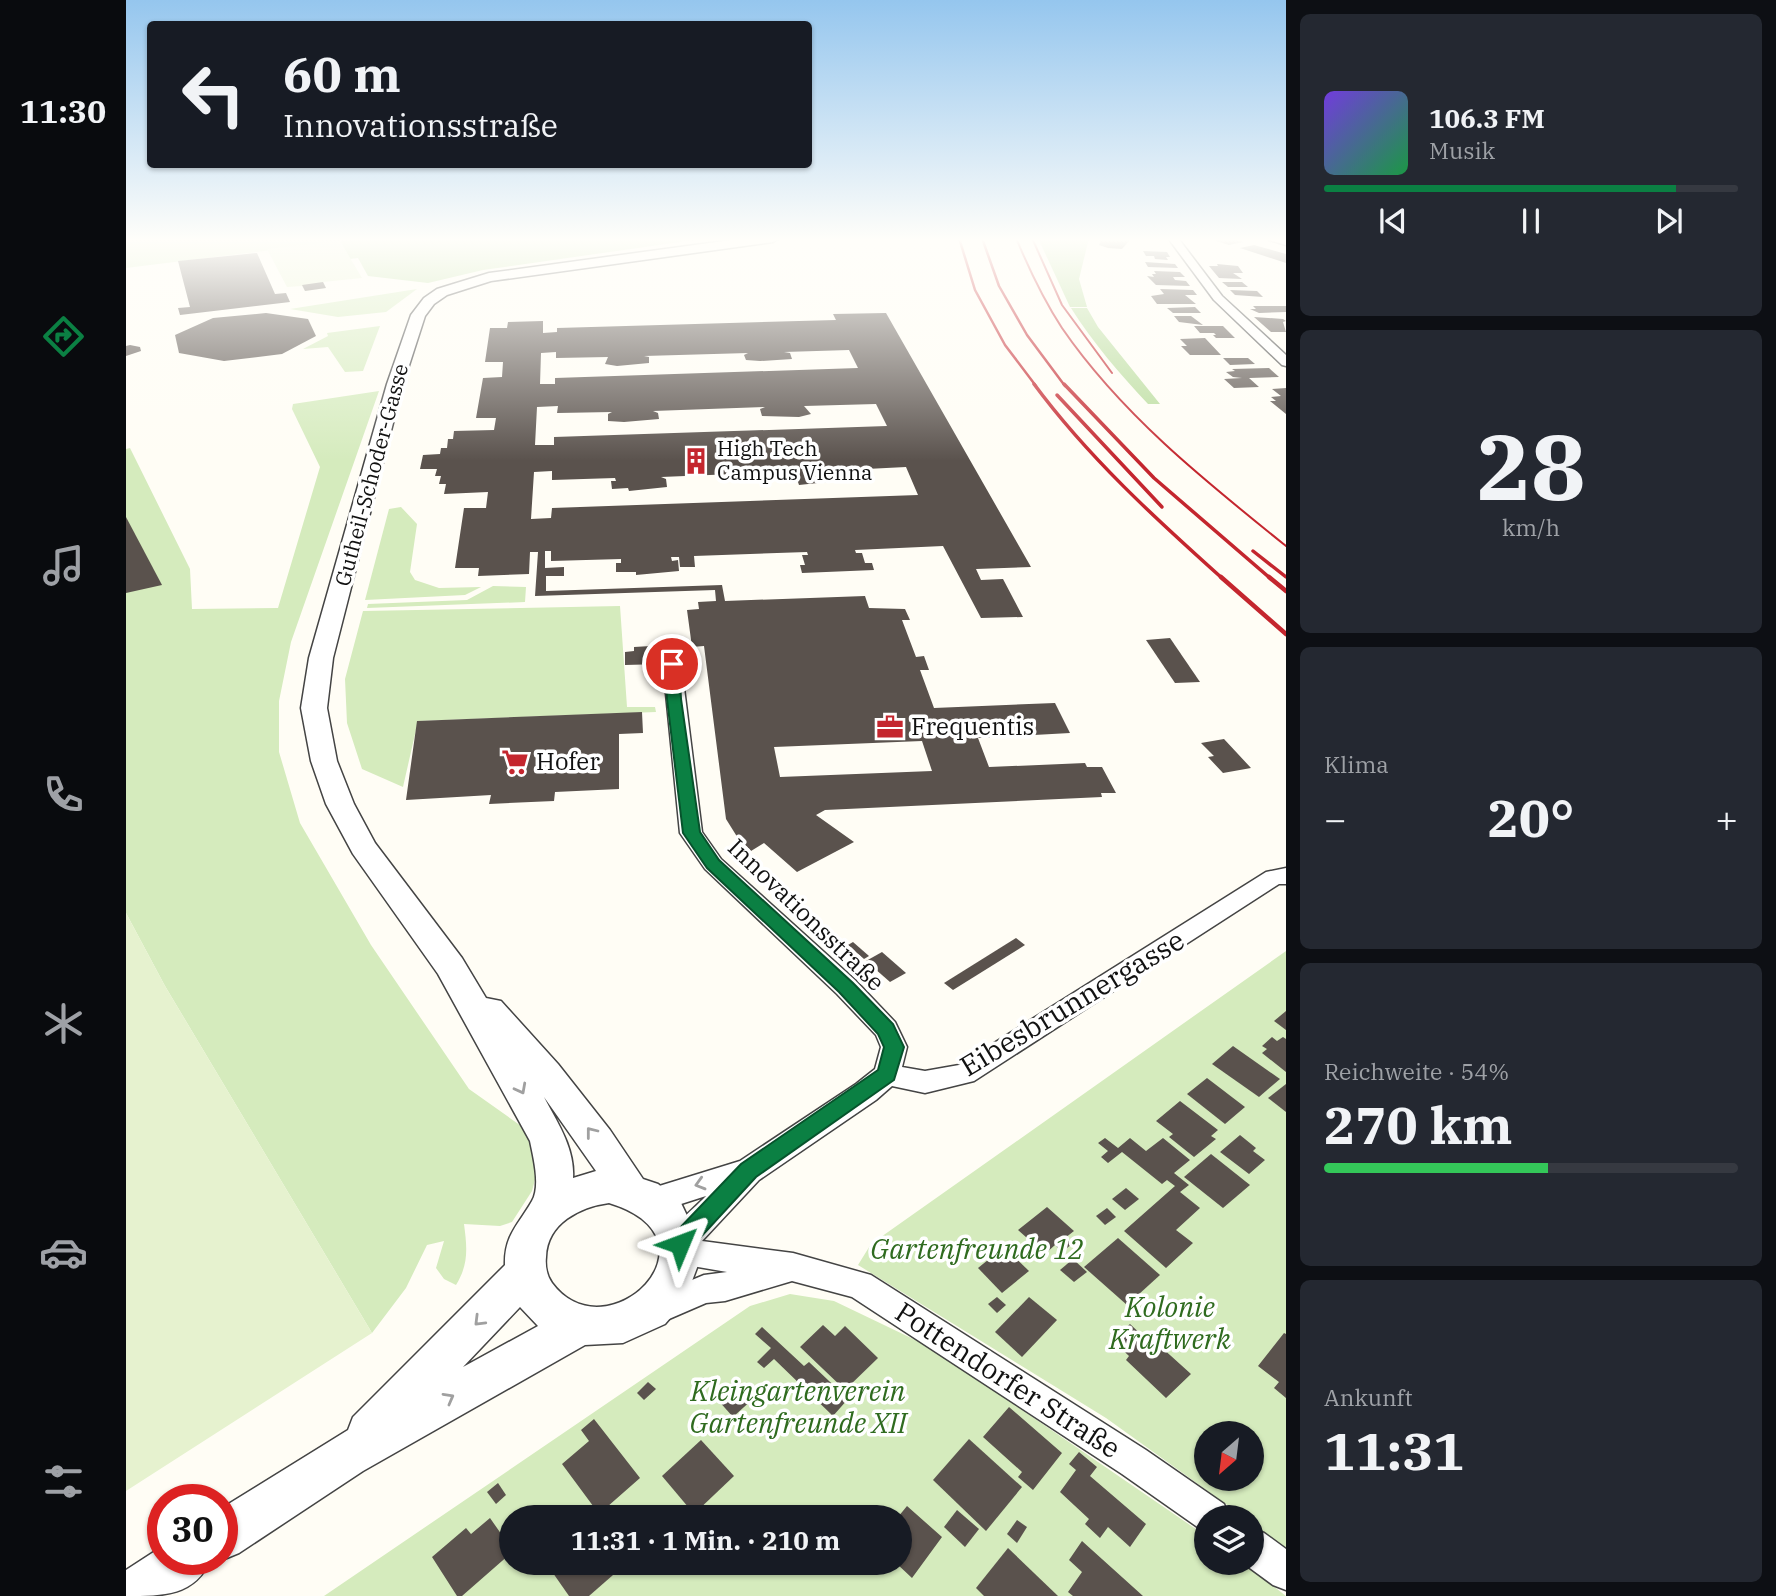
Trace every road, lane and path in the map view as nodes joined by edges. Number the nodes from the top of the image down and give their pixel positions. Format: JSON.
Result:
{"nodes":[{"id":1,"x":420,"y":312,"type":"edge"},
{"id":2,"x":1233,"y":312,"type":"edge"},
{"id":3,"x":1286,"y":362,"type":"edge"},
{"id":4,"x":672,"y":664,"type":"dead end"},
{"id":5,"x":1286,"y":876,"type":"edge"},
{"id":6,"x":450,"y":966,"type":"junction"},
{"id":7,"x":887,"y":1074,"type":"junction"},
{"id":8,"x":749,"y":1171,"type":"junction"},
{"id":9,"x":641,"y":1195,"type":"junction"},
{"id":10,"x":552,"y":1206,"type":"junction"},
{"id":11,"x":680,"y":1248,"type":"junction"},
{"id":12,"x":793,"y":1267,"type":"junction"},
{"id":13,"x":526,"y":1272,"type":"junction"},
{"id":14,"x":642,"y":1315,"type":"junction"},
{"id":15,"x":581,"y":1325,"type":"junction"},
{"id":16,"x":347,"y":1455,"type":"junction"},
{"id":17,"x":1194,"y":1505,"type":"edge"},
{"id":18,"x":238,"y":1526,"type":"edge"},
{"id":19,"x":1264,"y":1556,"type":"edge"},
{"id":20,"x":1286,"y":1572,"type":"edge"},
{"id":21,"x":162,"y":1575,"type":"edge"},
{"id":22,"x":130,"y":1596,"type":"edge"}],
"edges":[{"from":1,"to":6,"type":"street","name":"Gutheil-Schoder-Gasse"},
{"from":2,"to":3,"type":"street"},
{"from":4,"to":7,"type":"street","name":"Innovationsstraße"},
{"from":5,"to":7,"type":"street","name":"Eibesbrunnergasse"},
{"from":9,"to":6,"type":"street","name":"Gutheil-Schoder-Gasse","one_way":true},
{"from":6,"to":10,"type":"street","name":"Gutheil-Schoder-Gasse","one_way":true},
{"from":7,"to":8,"type":"street"},
{"from":8,"to":9,"type":"street","one_way":true},
{"from":8,"to":11,"type":"street"},
{"from":9,"to":10,"type":"street"},
{"from":9,"to":11,"type":"street"},
{"from":10,"to":13,"type":"street"},
{"from":11,"to":12,"type":"street","name":"Pottendorfer Straße"},
{"from":11,"to":14,"type":"street"},
{"from":12,"to":14,"type":"street"},
{"from":12,"to":17,"type":"street","name":"Pottendorfer Straße"},
{"from":13,"to":15,"type":"street"},
{"from":13,"to":16,"type":"street","one_way":true},
{"from":14,"to":15,"type":"street"},
{"from":16,"to":15,"type":"street","one_way":true},
{"from":16,"to":18,"type":"street"},
{"from":19,"to":20,"type":"street"},
{"from":21,"to":22,"type":"street"}]}
